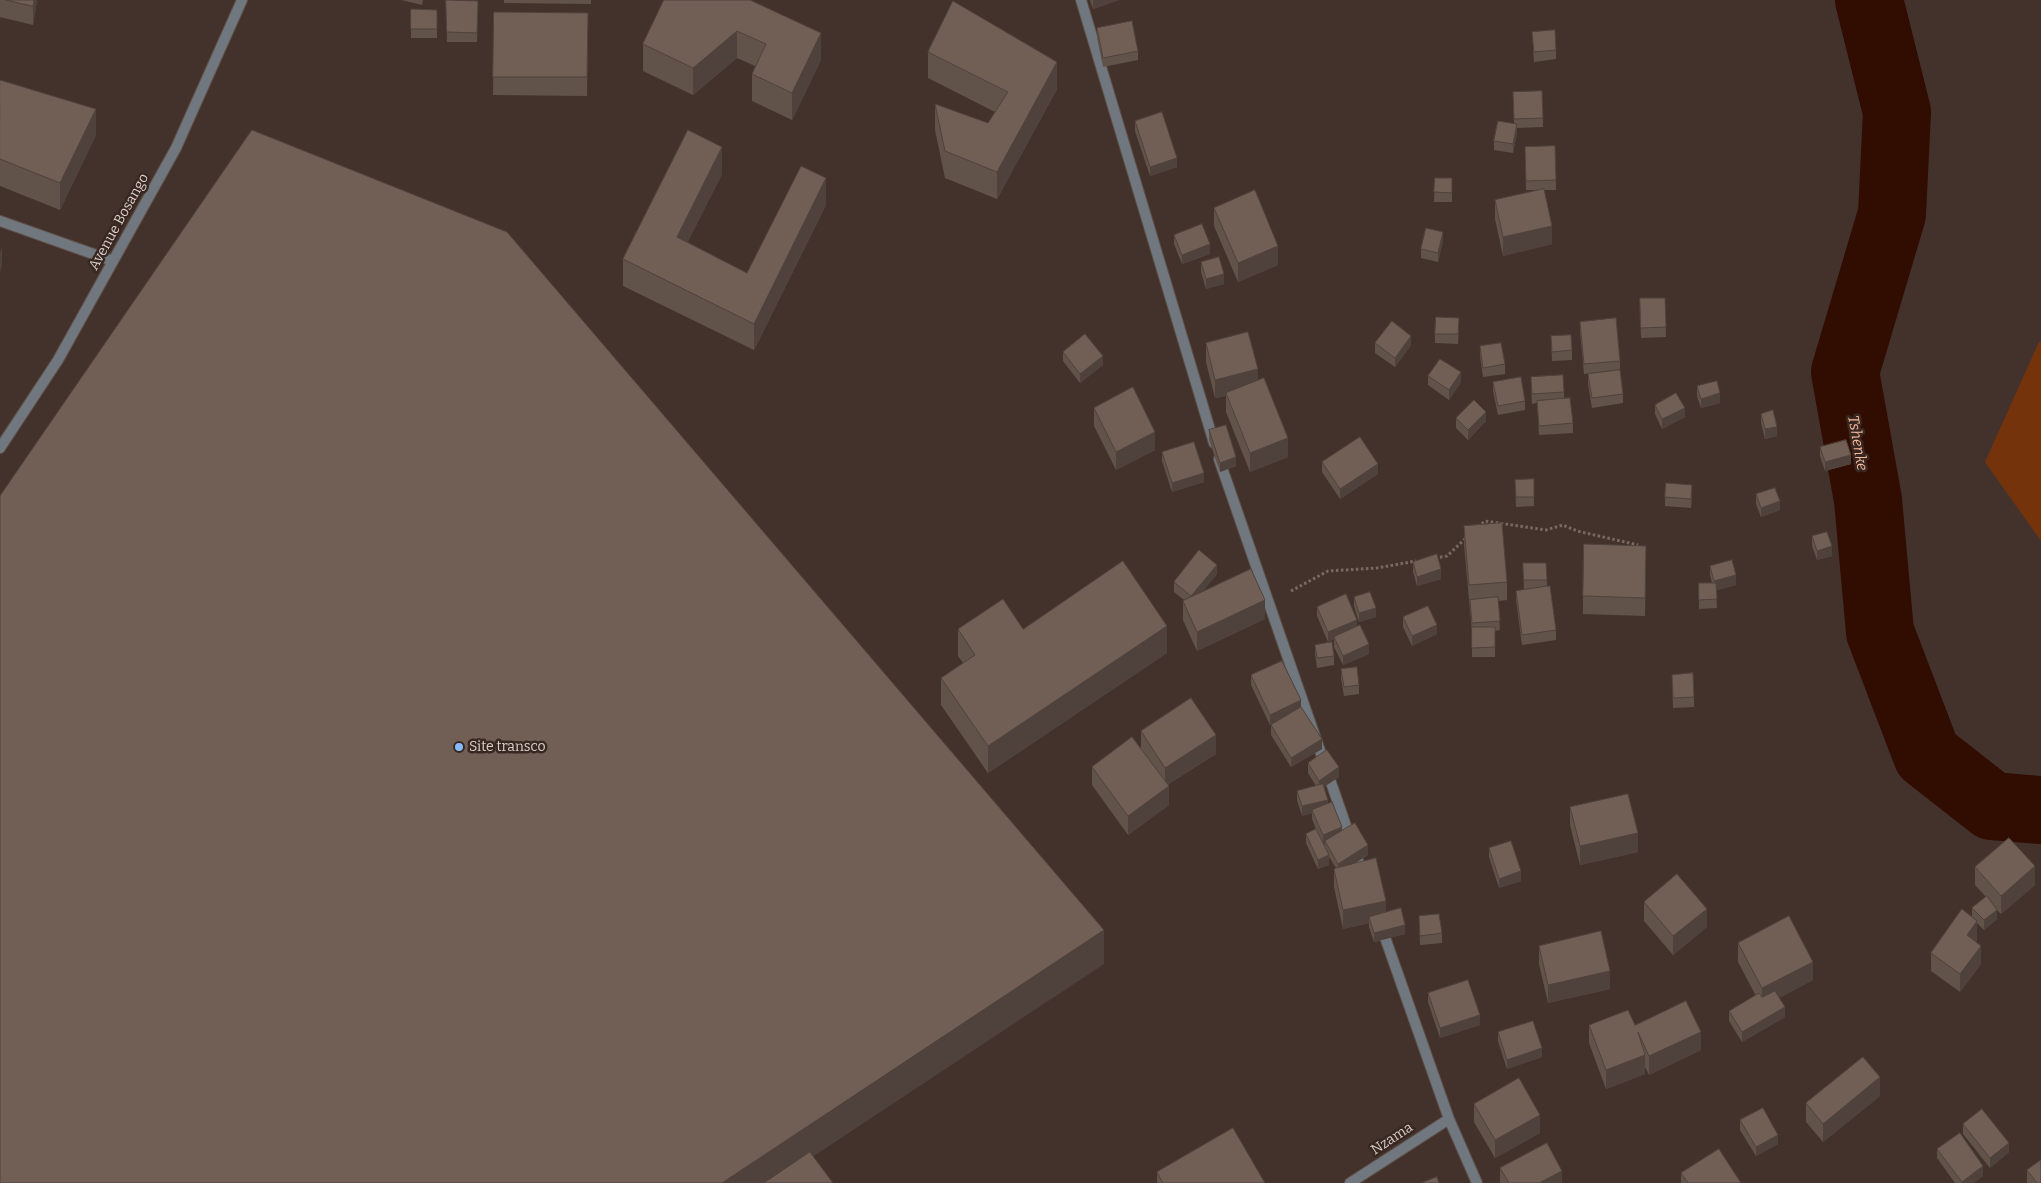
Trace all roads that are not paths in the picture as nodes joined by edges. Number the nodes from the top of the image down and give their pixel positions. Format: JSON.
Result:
{"nodes":[{"id":1,"x":242,"y":0,"type":"edge"},
{"id":2,"x":1081,"y":0,"type":"edge"},
{"id":3,"x":0,"y":220,"type":"edge"},
{"id":4,"x":113,"y":261,"type":"junction"},
{"id":5,"x":0,"y":448,"type":"edge"},
{"id":6,"x":1366,"y":884,"type":"edge"},
{"id":7,"x":1376,"y":912,"type":"edge"},
{"id":8,"x":1449,"y":1119,"type":"junction"},
{"id":9,"x":1350,"y":1183,"type":"edge"},
{"id":10,"x":1477,"y":1183,"type":"edge"}],
"edges":[{"from":1,"to":4,"type":"street","name":"Avenue Bosango"},
{"from":2,"to":6,"type":"street"},
{"from":3,"to":4,"type":"street"},
{"from":4,"to":5,"type":"street","name":"Avenue Bosango"},
{"from":7,"to":8,"type":"street"},
{"from":8,"to":9,"type":"street","name":"Nzama"},
{"from":8,"to":10,"type":"street"}]}
